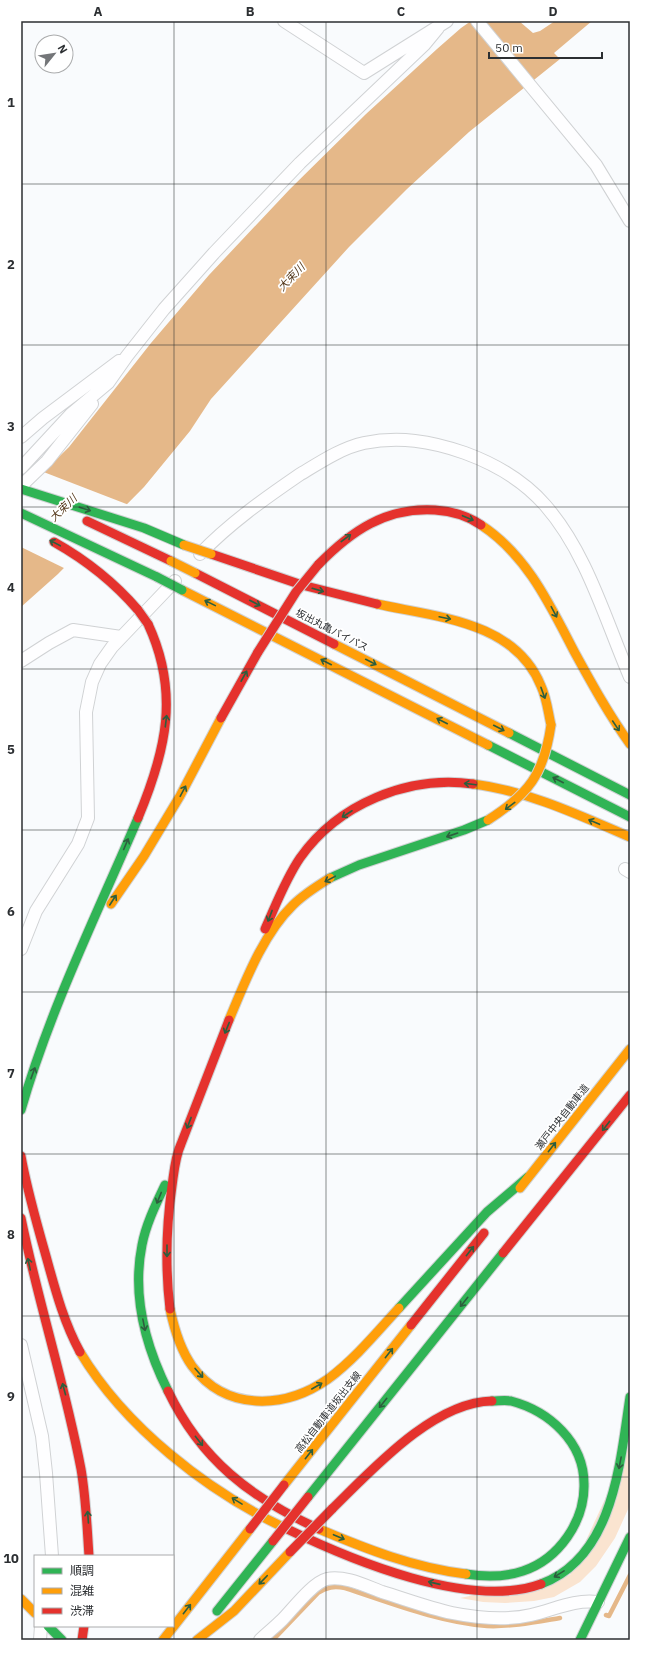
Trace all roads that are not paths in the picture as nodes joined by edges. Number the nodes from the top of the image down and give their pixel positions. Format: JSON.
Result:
{"nodes":[{"id":1,"x":284,"y":21,"type":"edge"},
{"id":2,"x":477,"y":21,"type":"edge"},
{"id":3,"x":442,"y":25,"type":"edge"},
{"id":4,"x":630,"y":221,"type":"edge"},
{"id":5,"x":127,"y":356,"type":"junction"},
{"id":6,"x":108,"y":383,"type":"junction"},
{"id":7,"x":21,"y":437,"type":"edge"},
{"id":8,"x":21,"y":468,"type":"edge"},
{"id":9,"x":21,"y":488,"type":"edge"},
{"id":10,"x":21,"y":513,"type":"edge"},
{"id":11,"x":46,"y":538,"type":"dead end"},
{"id":12,"x":121,"y":637,"type":"junction"},
{"id":13,"x":21,"y":661,"type":"edge"},
{"id":14,"x":630,"y":678,"type":"edge"},
{"id":15,"x":630,"y":744,"type":"edge"},
{"id":16,"x":630,"y":795,"type":"edge"},
{"id":17,"x":630,"y":817,"type":"edge"},
{"id":18,"x":630,"y":837,"type":"edge"},
{"id":19,"x":21,"y":949,"type":"edge"},
{"id":20,"x":78,"y":957,"type":"junction"},
{"id":21,"x":233,"y":1013,"type":"junction"},
{"id":22,"x":630,"y":1049,"type":"edge"},
{"id":23,"x":630,"y":1095,"type":"edge"},
{"id":24,"x":21,"y":1110,"type":"edge"},
{"id":25,"x":179,"y":1149,"type":"junction"},
{"id":26,"x":21,"y":1156,"type":"edge"},
{"id":27,"x":528,"y":1178,"type":"junction"},
{"id":28,"x":502,"y":1211,"type":"dead end"},
{"id":29,"x":21,"y":1218,"type":"edge"},
{"id":30,"x":492,"y":1223,"type":"dead end"},
{"id":31,"x":21,"y":1345,"type":"edge"},
{"id":32,"x":630,"y":1397,"type":"edge"},
{"id":33,"x":630,"y":1537,"type":"edge"},
{"id":34,"x":52,"y":1555,"type":"edge"},
{"id":35,"x":89,"y":1555,"type":"edge"},
{"id":36,"x":21,"y":1599,"type":"edge"},
{"id":37,"x":598,"y":1602,"type":"junction"},
{"id":38,"x":34,"y":1612,"type":"edge"},
{"id":39,"x":174,"y":1626,"type":"edge"},
{"id":40,"x":41,"y":1627,"type":"edge"},
{"id":41,"x":49,"y":1627,"type":"edge"},
{"id":42,"x":84,"y":1627,"type":"edge"},
{"id":43,"x":173,"y":1627,"type":"edge"},
{"id":44,"x":40,"y":1640,"type":"edge"},
{"id":45,"x":62,"y":1640,"type":"edge"},
{"id":46,"x":82,"y":1640,"type":"edge"},
{"id":47,"x":163,"y":1640,"type":"edge"},
{"id":48,"x":193,"y":1640,"type":"edge"},
{"id":49,"x":197,"y":1640,"type":"edge"},
{"id":50,"x":260,"y":1640,"type":"edge"},
{"id":51,"x":580,"y":1640,"type":"edge"}],
"edges":[{"from":1,"to":3,"type":"street"},
{"from":2,"to":4,"type":"street"},
{"from":3,"to":5,"type":"street"},
{"from":5,"to":6,"type":"street"},
{"from":5,"to":7,"type":"street"},
{"from":6,"to":8,"type":"street"},
{"from":6,"to":9,"type":"street"},
{"from":9,"to":16,"type":"main road","name":"坂出丸亀バイパス","one_way":true,"bridge":true},
{"from":9,"to":21,"type":"main road","one_way":true,"bridge":true},
{"from":17,"to":10,"type":"main road","one_way":true,"bridge":true},
{"from":20,"to":11,"type":"main road","one_way":true,"bridge":true},
{"from":12,"to":13,"type":"street"},
{"from":12,"to":14,"type":"street"},
{"from":12,"to":19,"type":"street"},
{"from":20,"to":15,"type":"main road","one_way":true,"bridge":true},
{"from":18,"to":21,"type":"main road","one_way":true},
{"from":24,"to":20,"type":"main road","one_way":true},
{"from":21,"to":25,"type":"main road","one_way":true},
{"from":27,"to":22,"type":"main road","name":"瀬戸中央自動車道","one_way":true},
{"from":23,"to":48,"type":"main road","one_way":true,"bridge":true},
{"from":25,"to":27,"type":"main road","one_way":true},
{"from":25,"to":49,"type":"main road","one_way":true,"bridge":true},
{"from":32,"to":26,"type":"main road","one_way":true},
{"from":27,"to":28,"type":"main road","name":"瀬戸中央自動車道"},
{"from":35,"to":29,"type":"main road","one_way":true},
{"from":39,"to":30,"type":"main road","name":"高松自動車道坂出支線","one_way":true,"bridge":true},
{"from":31,"to":34,"type":"street"},
{"from":33,"to":37,"type":"main road"},
{"from":36,"to":38,"type":"main road"},
{"from":37,"to":50,"type":"street"},
{"from":37,"to":51,"type":"main road"},
{"from":40,"to":44,"type":"street"},
{"from":41,"to":45,"type":"main road"},
{"from":42,"to":46,"type":"main road"},
{"from":47,"to":43,"type":"main road","name":"高松自動車道坂出支線","one_way":true,"bridge":true}]}
